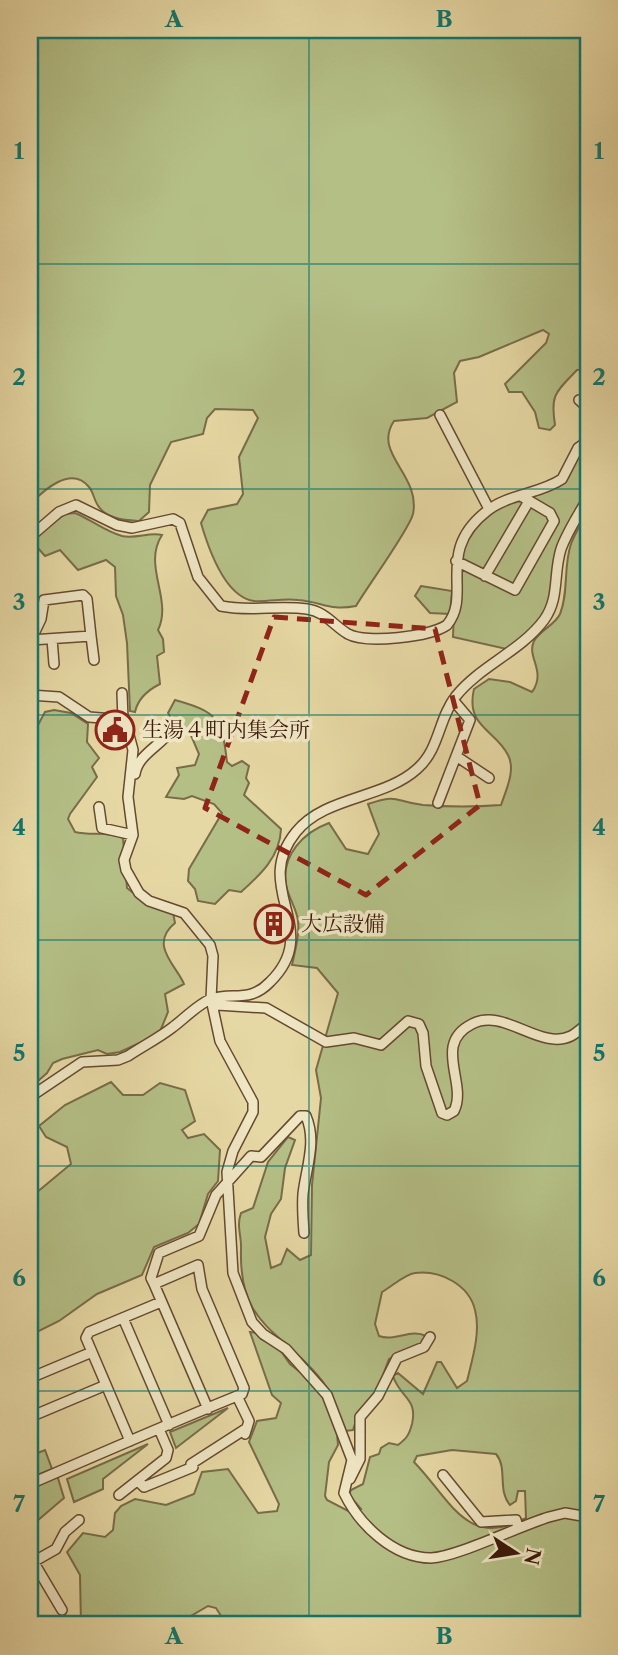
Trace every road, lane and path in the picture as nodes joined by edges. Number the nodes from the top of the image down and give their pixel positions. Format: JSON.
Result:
{"nodes":[{"id":1,"x":579,"y":400,"type":"dead end"},
{"id":2,"x":588,"y":408,"type":"edge"},
{"id":3,"x":440,"y":415,"type":"dead end"},
{"id":4,"x":588,"y":441,"type":"edge"},
{"id":5,"x":525,"y":498,"type":"junction"},
{"id":6,"x":588,"y":498,"type":"edge"},
{"id":7,"x":489,"y":509,"type":"junction"},
{"id":8,"x":30,"y":537,"type":"edge"},
{"id":9,"x":456,"y":561,"type":"junction"},
{"id":10,"x":485,"y":576,"type":"junction"},
{"id":11,"x":90,"y":636,"type":"junction"},
{"id":12,"x":52,"y":639,"type":"junction"},
{"id":13,"x":31,"y":640,"type":"edge"},
{"id":14,"x":94,"y":660,"type":"dead end"},
{"id":15,"x":54,"y":664,"type":"dead end"},
{"id":16,"x":122,"y":693,"type":"dead end"},
{"id":17,"x":30,"y":695,"type":"edge"},
{"id":18,"x":453,"y":700,"type":"junction"},
{"id":19,"x":123,"y":719,"type":"junction"},
{"id":20,"x":173,"y":729,"type":"dead end"},
{"id":21,"x":456,"y":756,"type":"junction"},
{"id":22,"x":489,"y":778,"type":"dead end"},
{"id":23,"x":128,"y":803,"type":"junction"},
{"id":24,"x":438,"y":803,"type":"dead end"},
{"id":25,"x":99,"y":807,"type":"dead end"},
{"id":26,"x":133,"y":835,"type":"junction"},
{"id":27,"x":211,"y":999,"type":"junction"},
{"id":28,"x":588,"y":1023,"type":"edge"},
{"id":29,"x":30,"y":1097,"type":"edge"},
{"id":30,"x":226,"y":1182,"type":"junction"},
{"id":31,"x":304,"y":1233,"type":"dead end"},
{"id":32,"x":154,"y":1284,"type":"junction"},
{"id":33,"x":161,"y":1302,"type":"junction"},
{"id":34,"x":123,"y":1318,"type":"junction"},
{"id":35,"x":430,"y":1337,"type":"dead end"},
{"id":36,"x":92,"y":1352,"type":"junction"},
{"id":37,"x":30,"y":1378,"type":"edge"},
{"id":38,"x":106,"y":1385,"type":"junction"},
{"id":39,"x":237,"y":1396,"type":"junction"},
{"id":40,"x":208,"y":1409,"type":"junction"},
{"id":41,"x":30,"y":1417,"type":"edge"},
{"id":42,"x":169,"y":1425,"type":"junction"},
{"id":43,"x":159,"y":1429,"type":"junction"},
{"id":44,"x":130,"y":1441,"type":"junction"},
{"id":45,"x":443,"y":1475,"type":"dead end"},
{"id":46,"x":347,"y":1479,"type":"junction"},
{"id":47,"x":138,"y":1480,"type":"junction"},
{"id":48,"x":30,"y":1484,"type":"edge"},
{"id":49,"x":119,"y":1495,"type":"dead end"},
{"id":50,"x":588,"y":1517,"type":"edge"},
{"id":51,"x":79,"y":1520,"type":"dead end"},
{"id":52,"x":518,"y":1527,"type":"junction"},
{"id":53,"x":31,"y":1559,"type":"edge"},
{"id":54,"x":62,"y":1610,"type":"dead end"}],
"edges":[{"from":1,"to":2,"type":"street"},
{"from":3,"to":7,"type":"street"},
{"from":4,"to":5,"type":"street"},
{"from":5,"to":7,"type":"street"},
{"from":5,"to":10,"type":"street"},
{"from":5,"to":10,"type":"street"},
{"from":6,"to":18,"type":"street"},
{"from":7,"to":9,"type":"street"},
{"from":8,"to":9,"type":"street"},
{"from":9,"to":10,"type":"street"},
{"from":11,"to":12,"type":"street"},
{"from":11,"to":13,"type":"street"},
{"from":11,"to":14,"type":"street"},
{"from":12,"to":13,"type":"street"},
{"from":12,"to":15,"type":"street"},
{"from":16,"to":19,"type":"street"},
{"from":17,"to":19,"type":"street"},
{"from":18,"to":21,"type":"street"},
{"from":18,"to":27,"type":"street"},
{"from":19,"to":23,"type":"street"},
{"from":20,"to":23,"type":"street"},
{"from":21,"to":22,"type":"street"},
{"from":21,"to":24,"type":"street"},
{"from":23,"to":26,"type":"street"},
{"from":25,"to":26,"type":"street"},
{"from":26,"to":27,"type":"street"},
{"from":27,"to":28,"type":"street"},
{"from":27,"to":29,"type":"street"},
{"from":27,"to":30,"type":"street"},
{"from":30,"to":31,"type":"street"},
{"from":30,"to":32,"type":"street"},
{"from":30,"to":46,"type":"street"},
{"from":32,"to":33,"type":"street"},
{"from":32,"to":39,"type":"street"},
{"from":33,"to":34,"type":"street"},
{"from":33,"to":40,"type":"street"},
{"from":34,"to":36,"type":"street"},
{"from":34,"to":42,"type":"street"},
{"from":35,"to":46,"type":"street"},
{"from":36,"to":37,"type":"street"},
{"from":36,"to":38,"type":"street"},
{"from":38,"to":41,"type":"street"},
{"from":38,"to":44,"type":"street"},
{"from":39,"to":40,"type":"street"},
{"from":39,"to":47,"type":"street"},
{"from":40,"to":42,"type":"street"},
{"from":42,"to":43,"type":"street"},
{"from":43,"to":44,"type":"street"},
{"from":43,"to":47,"type":"street"},
{"from":44,"to":48,"type":"street"},
{"from":45,"to":52,"type":"street"},
{"from":46,"to":52,"type":"street"},
{"from":47,"to":49,"type":"street"},
{"from":50,"to":52,"type":"street"},
{"from":51,"to":53,"type":"street"},
{"from":53,"to":54,"type":"street"}]}
